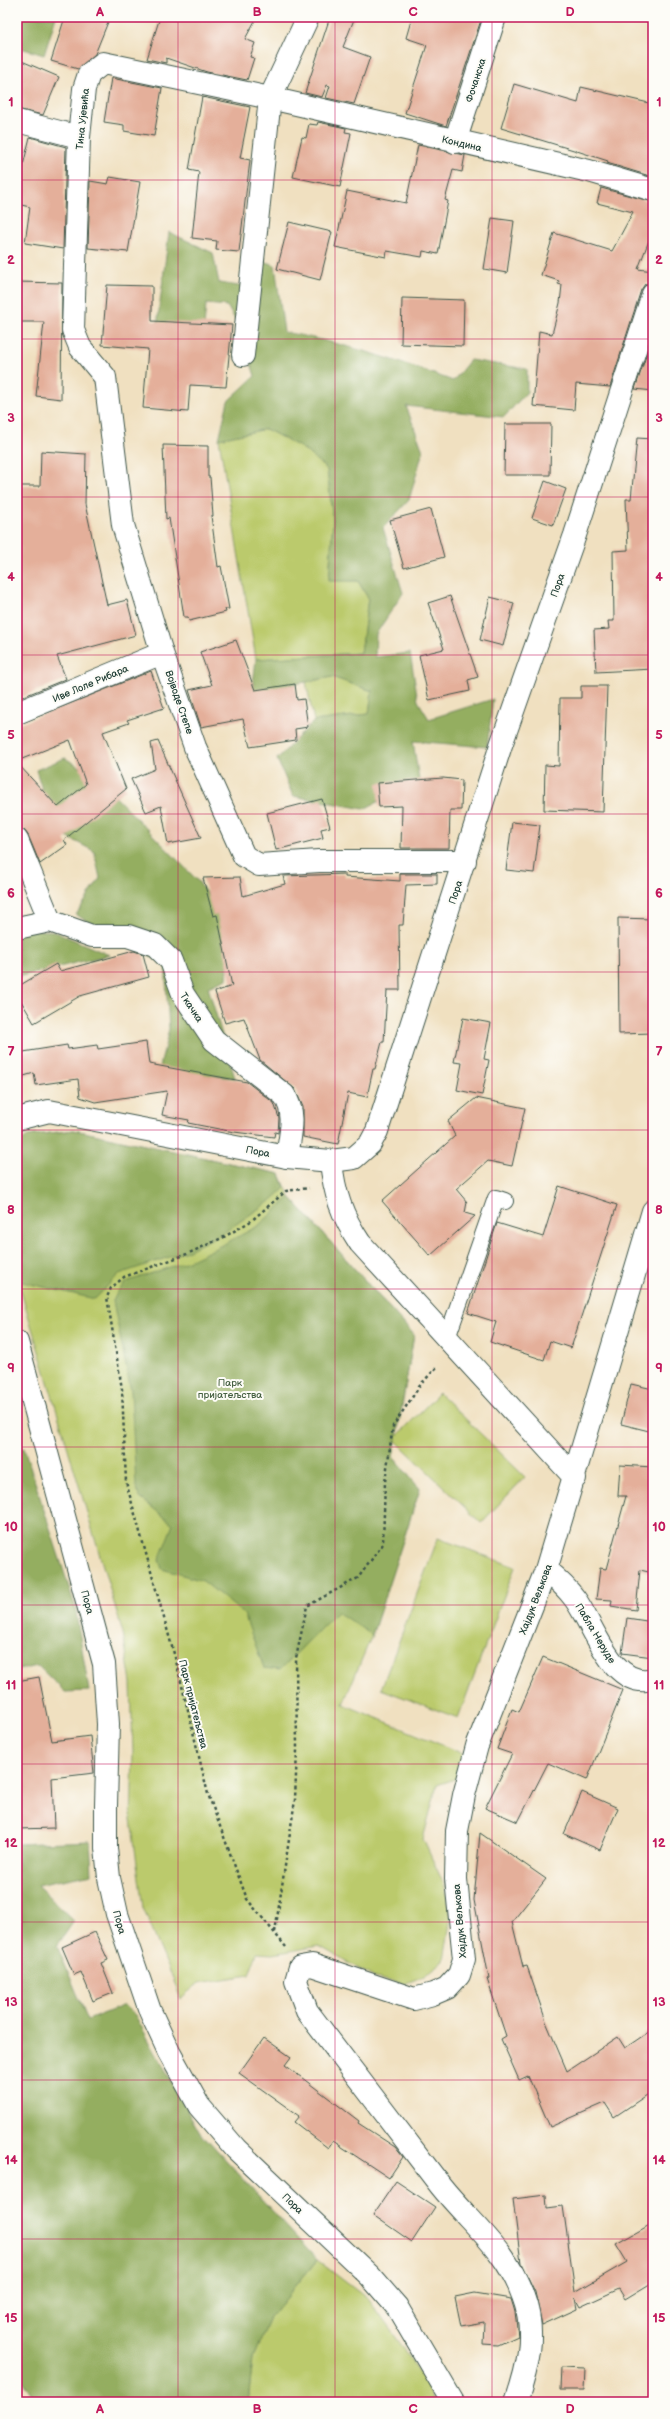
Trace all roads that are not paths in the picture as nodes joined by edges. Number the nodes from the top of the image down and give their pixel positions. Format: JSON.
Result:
{"nodes":[{"id":1,"x":308,"y":17,"type":"edge"},
{"id":2,"x":495,"y":17,"type":"edge"},
{"id":3,"x":270,"y":98,"type":"junction"},
{"id":4,"x":17,"y":121,"type":"edge"},
{"id":5,"x":79,"y":137,"type":"junction"},
{"id":6,"x":455,"y":142,"type":"junction"},
{"id":7,"x":653,"y":190,"type":"edge"},
{"id":8,"x":653,"y":294,"type":"edge"},
{"id":9,"x":73,"y":330,"type":"joint"},
{"id":10,"x":243,"y":355,"type":"dead end"},
{"id":11,"x":162,"y":653,"type":"junction"},
{"id":12,"x":17,"y":713,"type":"edge"},
{"id":13,"x":17,"y":840,"type":"edge"},
{"id":14,"x":465,"y":861,"type":"junction"},
{"id":15,"x":50,"y":921,"type":"junction"},
{"id":16,"x":17,"y":928,"type":"edge"},
{"id":17,"x":17,"y":1119,"type":"edge"},
{"id":18,"x":287,"y":1157,"type":"junction"},
{"id":19,"x":331,"y":1161,"type":"junction"},
{"id":20,"x":505,"y":1201,"type":"dead end"},
{"id":21,"x":653,"y":1211,"type":"edge"},
{"id":22,"x":17,"y":1342,"type":"edge"},
{"id":23,"x":451,"y":1343,"type":"junction"},
{"id":24,"x":575,"y":1478,"type":"junction"},
{"id":25,"x":546,"y":1570,"type":"junction"},
{"id":26,"x":653,"y":1679,"type":"edge"},
{"id":27,"x":453,"y":2402,"type":"edge"},
{"id":28,"x":516,"y":2402,"type":"edge"}],
"edges":[{"from":1,"to":3,"type":"street"},
{"from":2,"to":6,"type":"street","name":"Фочанска"},
{"from":3,"to":5,"type":"street","name":"Тина Ујевића"},
{"from":3,"to":6,"type":"street","name":"Кондина"},
{"from":3,"to":10,"type":"street"},
{"from":4,"to":5,"type":"street"},
{"from":5,"to":9,"type":"street","name":"Тина Ујевића"},
{"from":6,"to":7,"type":"street","name":"Кондина"},
{"from":8,"to":14,"type":"street","name":"Пора"},
{"from":9,"to":11,"type":"street","name":"Војводе Степе"},
{"from":11,"to":12,"type":"street","name":"Иве Лоле Рибара"},
{"from":11,"to":14,"type":"street","name":"Војводе Степе"},
{"from":13,"to":15,"type":"street"},
{"from":14,"to":19,"type":"street","name":"Пора"},
{"from":15,"to":16,"type":"street"},
{"from":15,"to":18,"type":"street","name":"Ткачка"},
{"from":17,"to":18,"type":"street","name":"Пора"},
{"from":18,"to":19,"type":"street","name":"Пора"},
{"from":19,"to":23,"type":"street"},
{"from":20,"to":23,"type":"lane"},
{"from":21,"to":24,"type":"street","name":"Хајдук Вељкова"},
{"from":22,"to":27,"type":"street","name":"Пора"},
{"from":23,"to":24,"type":"street"},
{"from":24,"to":25,"type":"street","name":"Хајдук Вељкова"},
{"from":25,"to":26,"type":"street","name":"Пабла Неруде"},
{"from":25,"to":28,"type":"street","name":"Хајдук Вељкова"}]}
